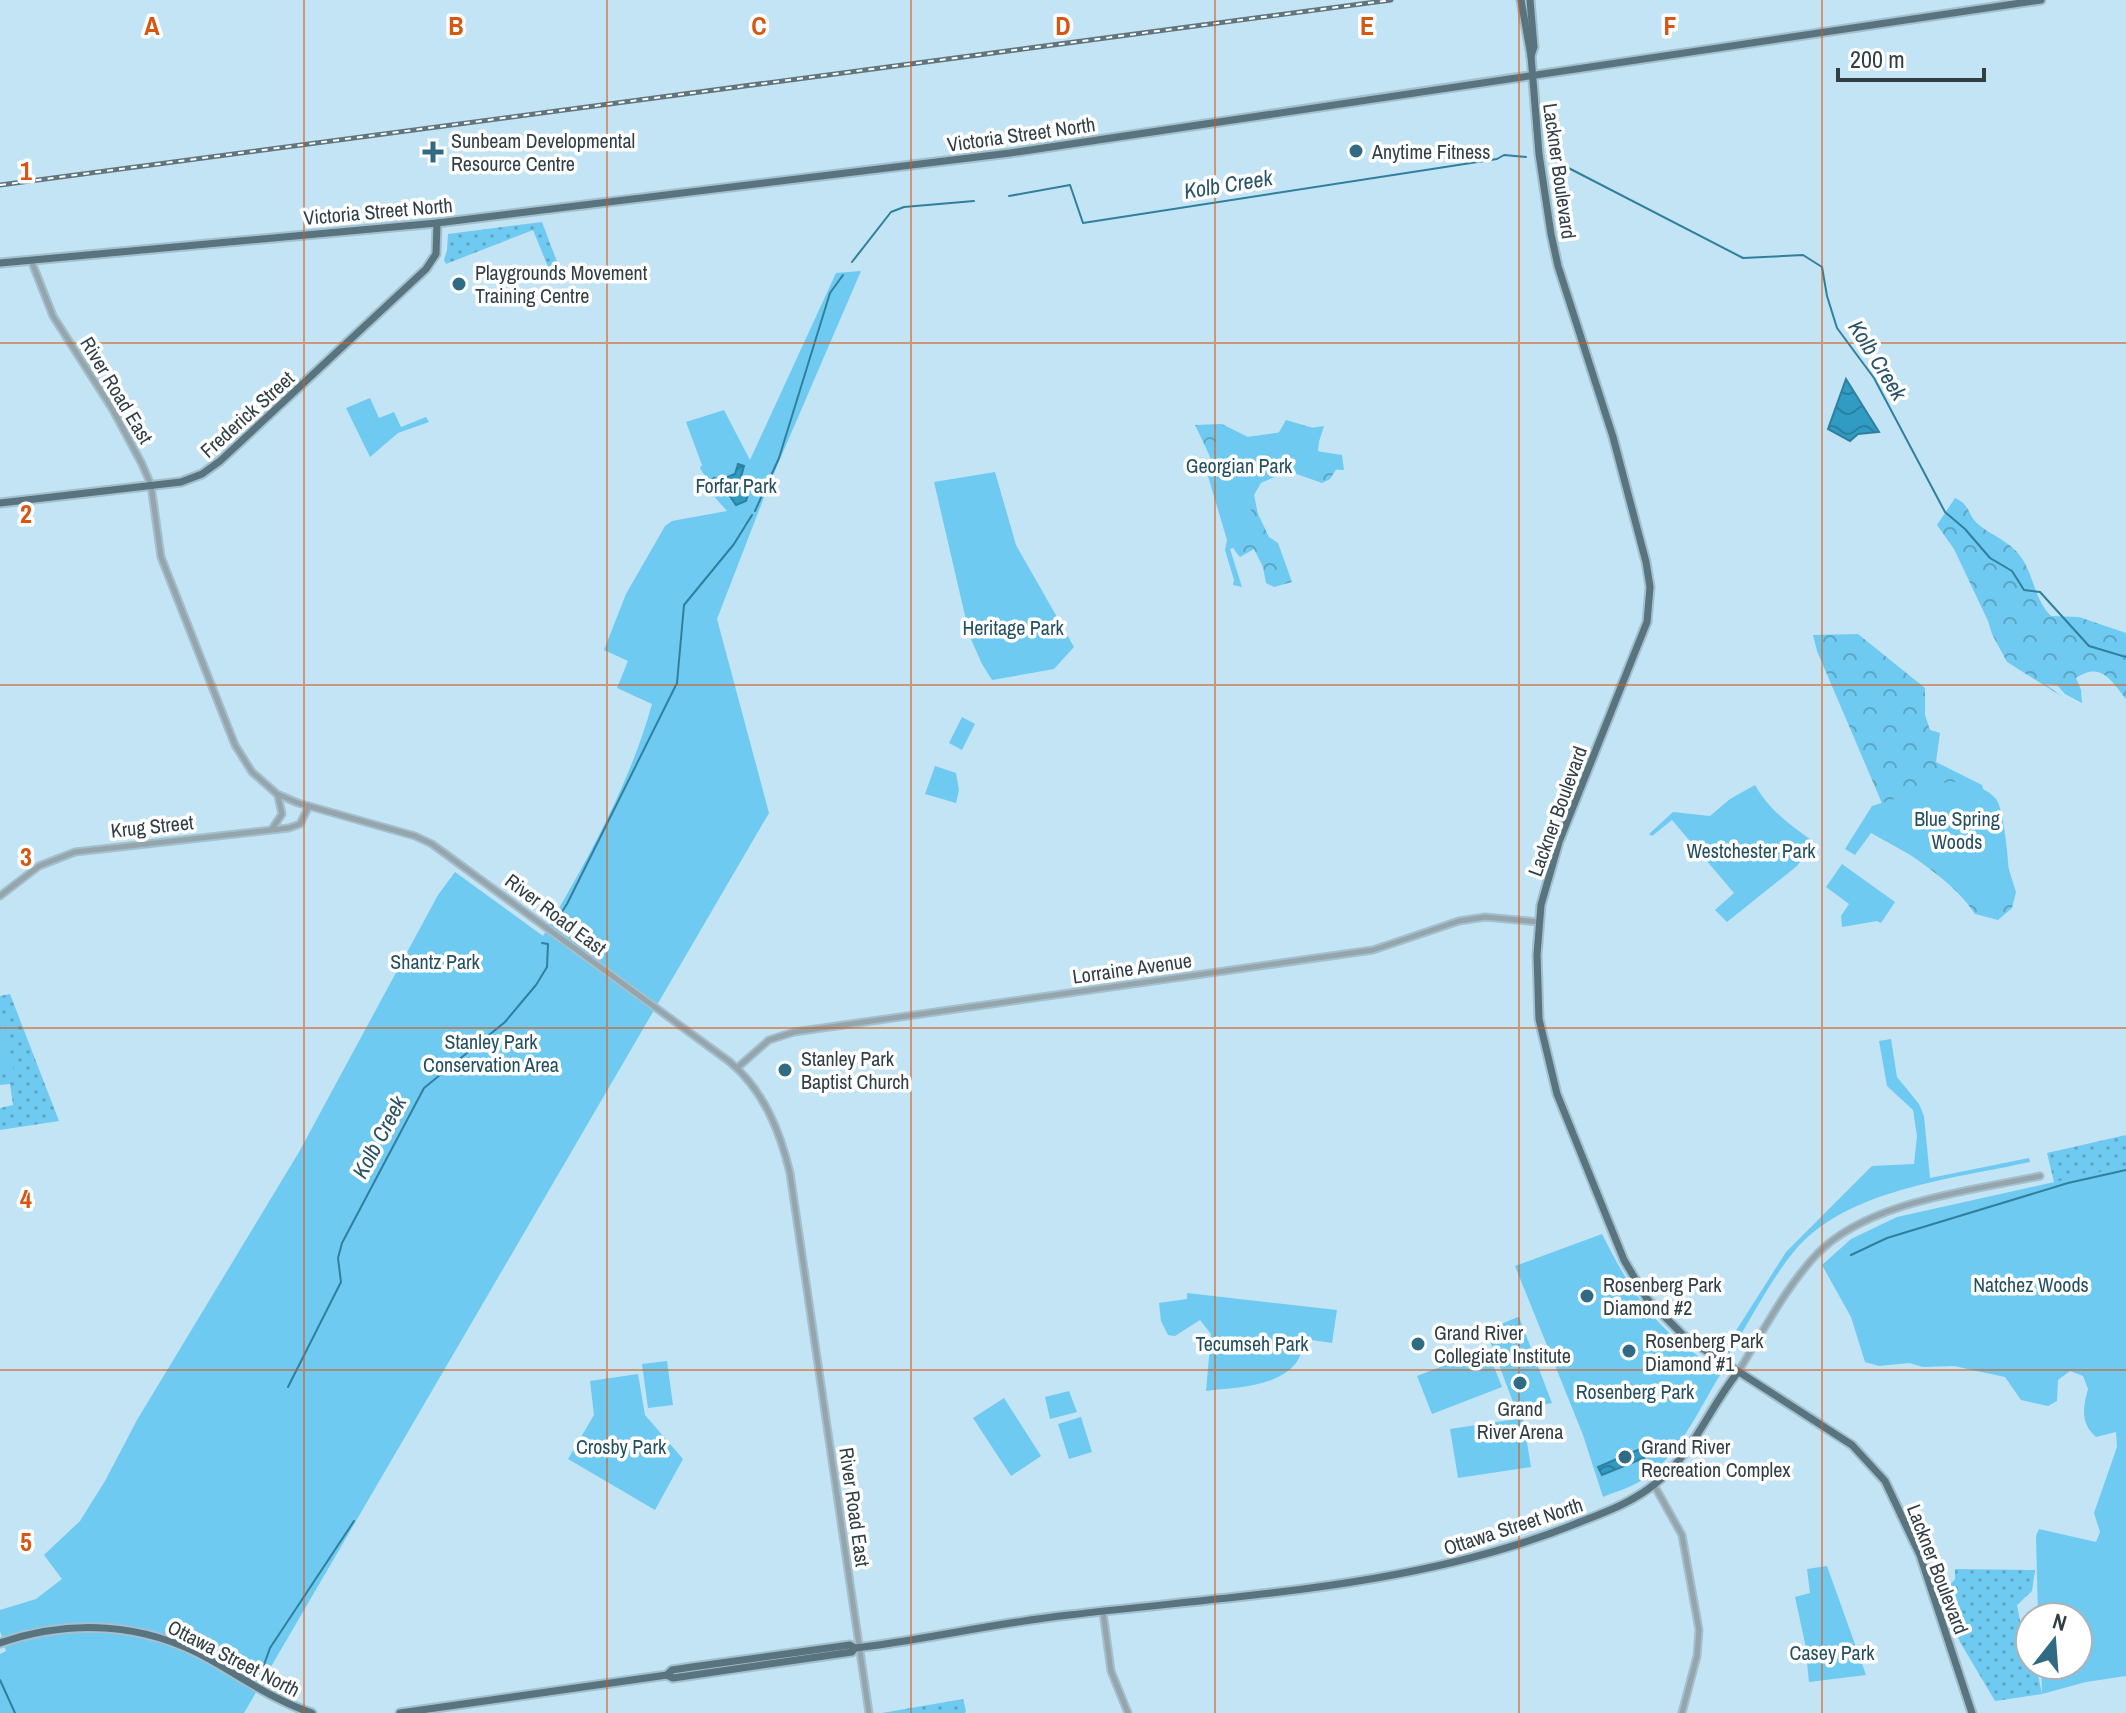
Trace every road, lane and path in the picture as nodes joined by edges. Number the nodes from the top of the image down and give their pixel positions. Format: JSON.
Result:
{"nodes":[{"id":1,"x":1521,"y":0,"type":"edge"},
{"id":2,"x":1530,"y":0,"type":"edge"},
{"id":3,"x":2041,"y":0,"type":"edge"},
{"id":4,"x":1531,"y":56,"type":"junction"},
{"id":5,"x":1531,"y":75,"type":"junction"},
{"id":6,"x":437,"y":223,"type":"junction"},
{"id":7,"x":30,"y":259,"type":"junction"},
{"id":8,"x":0,"y":263,"type":"edge"},
{"id":9,"x":151,"y":485,"type":"junction"},
{"id":10,"x":0,"y":503,"type":"edge"},
{"id":11,"x":277,"y":794,"type":"junction"},
{"id":12,"x":309,"y":806,"type":"junction"},
{"id":13,"x":271,"y":830,"type":"junction"},
{"id":14,"x":0,"y":896,"type":"edge"},
{"id":15,"x":1539,"y":922,"type":"junction"},
{"id":16,"x":737,"y":1068,"type":"junction"},
{"id":17,"x":2040,"y":1176,"type":"dead end"},
{"id":18,"x":1738,"y":1372,"type":"junction"},
{"id":19,"x":1654,"y":1485,"type":"junction"},
{"id":20,"x":1103,"y":1612,"type":"junction"},
{"id":21,"x":0,"y":1643,"type":"edge"},
{"id":22,"x":857,"y":1648,"type":"junction"},
{"id":23,"x":434,"y":1711,"type":"edge"},
{"id":24,"x":312,"y":1713,"type":"edge"},
{"id":25,"x":400,"y":1713,"type":"edge"},
{"id":26,"x":869,"y":1713,"type":"edge"},
{"id":27,"x":1128,"y":1713,"type":"edge"},
{"id":28,"x":1682,"y":1713,"type":"edge"},
{"id":29,"x":1972,"y":1713,"type":"edge"}],
"edges":[{"from":1,"to":4,"type":"main road"},
{"from":2,"to":4,"type":"main road"},
{"from":3,"to":5,"type":"main road","name":"Victoria Street North"},
{"from":4,"to":5,"type":"main road","name":"Lackner Boulevard"},
{"from":5,"to":6,"type":"main road","name":"Victoria Street North"},
{"from":5,"to":15,"type":"main road","name":"Lackner Boulevard"},
{"from":6,"to":7,"type":"main road","name":"Victoria Street North"},
{"from":6,"to":9,"type":"main road","name":"Frederick Street"},
{"from":7,"to":8,"type":"main road","name":"Victoria Street North"},
{"from":7,"to":9,"type":"street","name":"River Road East"},
{"from":9,"to":10,"type":"main road","name":"Frederick Street"},
{"from":9,"to":11,"type":"street","name":"River Road East"},
{"from":11,"to":12,"type":"street","name":"River Road East"},
{"from":11,"to":13,"type":"street"},
{"from":12,"to":13,"type":"street","name":"Krug Street"},
{"from":12,"to":16,"type":"street","name":"River Road East"},
{"from":13,"to":14,"type":"street","name":"Krug Street"},
{"from":15,"to":16,"type":"street","name":"Lorraine Avenue"},
{"from":15,"to":18,"type":"main road","name":"Lackner Boulevard"},
{"from":16,"to":22,"type":"street","name":"River Road East"},
{"from":17,"to":18,"type":"street","name":"Ottawa Street North"},
{"from":18,"to":19,"type":"main road","name":"Ottawa Street North"},
{"from":18,"to":29,"type":"main road","name":"Lackner Boulevard"},
{"from":19,"to":20,"type":"main road","name":"Ottawa Street North"},
{"from":19,"to":28,"type":"street"},
{"from":20,"to":22,"type":"main road","name":"Ottawa Street North"},
{"from":20,"to":27,"type":"street"},
{"from":21,"to":24,"type":"main road","name":"Ottawa Street North"},
{"from":22,"to":23,"type":"main road","name":"Ottawa Street North"},
{"from":22,"to":26,"type":"street","name":"River Road East"},
{"from":23,"to":25,"type":"main road","name":"Ottawa Street North"}]}
